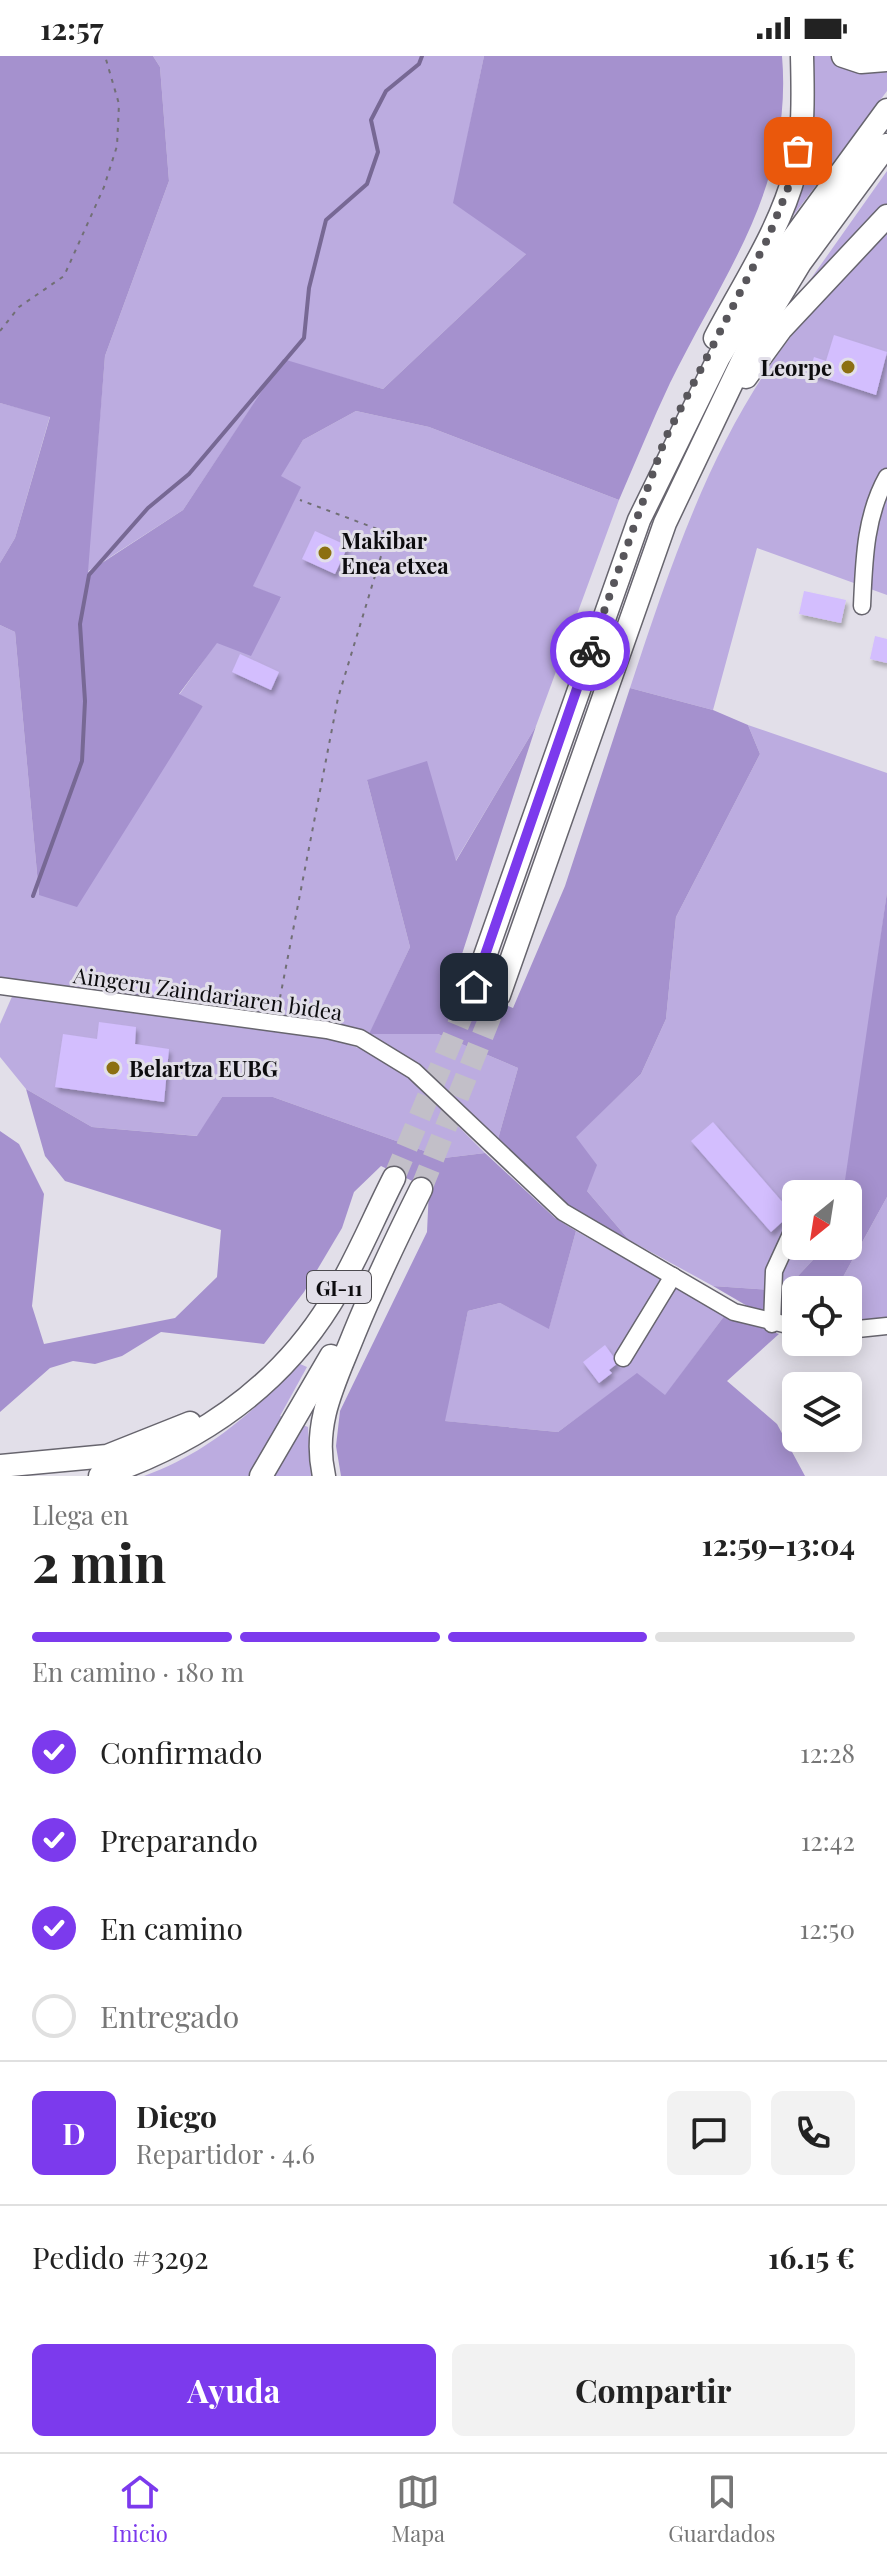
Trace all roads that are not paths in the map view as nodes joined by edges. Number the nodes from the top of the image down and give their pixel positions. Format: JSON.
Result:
{"nodes":[{"id":1,"x":802,"y":56,"type":"edge"},
{"id":2,"x":843,"y":56,"type":"edge"},
{"id":3,"x":887,"y":60,"type":"edge"},
{"id":4,"x":887,"y":110,"type":"edge"},
{"id":5,"x":887,"y":145,"type":"edge"},
{"id":6,"x":887,"y":216,"type":"edge"},
{"id":7,"x":714,"y":420,"type":"junction"},
{"id":8,"x":887,"y":477,"type":"edge"},
{"id":9,"x":639,"y":520,"type":"junction"},
{"id":10,"x":862,"y":606,"type":"dead end"},
{"id":11,"x":0,"y":986,"type":"edge"},
{"id":12,"x":474,"y":987,"type":"tunnel mouth"},
{"id":13,"x":499,"y":995,"type":"tunnel mouth"},
{"id":14,"x":394,"y":1178,"type":"tunnel mouth"},
{"id":15,"x":421,"y":1189,"type":"tunnel mouth"},
{"id":16,"x":782,"y":1254,"type":"edge"},
{"id":17,"x":380,"y":1272,"type":"junction"},
{"id":18,"x":673,"y":1276,"type":"junction"},
{"id":19,"x":772,"y":1324,"type":"junction"},
{"id":20,"x":782,"y":1325,"type":"edge"},
{"id":21,"x":887,"y":1326,"type":"edge"},
{"id":22,"x":862,"y":1329,"type":"edge"},
{"id":23,"x":623,"y":1358,"type":"dead end"},
{"id":24,"x":265,"y":1383,"type":"junction"},
{"id":25,"x":0,"y":1466,"type":"edge"},
{"id":26,"x":100,"y":1476,"type":"edge"},
{"id":27,"x":261,"y":1476,"type":"edge"},
{"id":28,"x":324,"y":1476,"type":"edge"}],
"edges":[{"from":1,"to":9,"type":"highway"},
{"from":2,"to":3,"type":"highway"},
{"from":4,"to":9,"type":"highway"},
{"from":5,"to":7,"type":"highway"},
{"from":6,"to":7,"type":"highway"},
{"from":7,"to":13,"type":"highway"},
{"from":8,"to":10,"type":"street"},
{"from":9,"to":12,"type":"highway"},
{"from":11,"to":18,"type":"street","name":"Aingeru Zaindariaren bidea"},
{"from":14,"to":24,"type":"highway","number":"GI-11"},
{"from":15,"to":17,"type":"highway","number":"GI-11"},
{"from":16,"to":19,"type":"street"},
{"from":17,"to":27,"type":"highway","number":"GI-11"},
{"from":17,"to":28,"type":"highway"},
{"from":18,"to":19,"type":"street","name":"Aingeru Zaindariaren bidea"},
{"from":18,"to":23,"type":"street"},
{"from":19,"to":20,"type":"street","name":"Aingeru Zaindariaren bidea"},
{"from":21,"to":22,"type":"street"},
{"from":24,"to":25,"type":"highway"},
{"from":24,"to":26,"type":"highway","number":"GI-11"}]}
